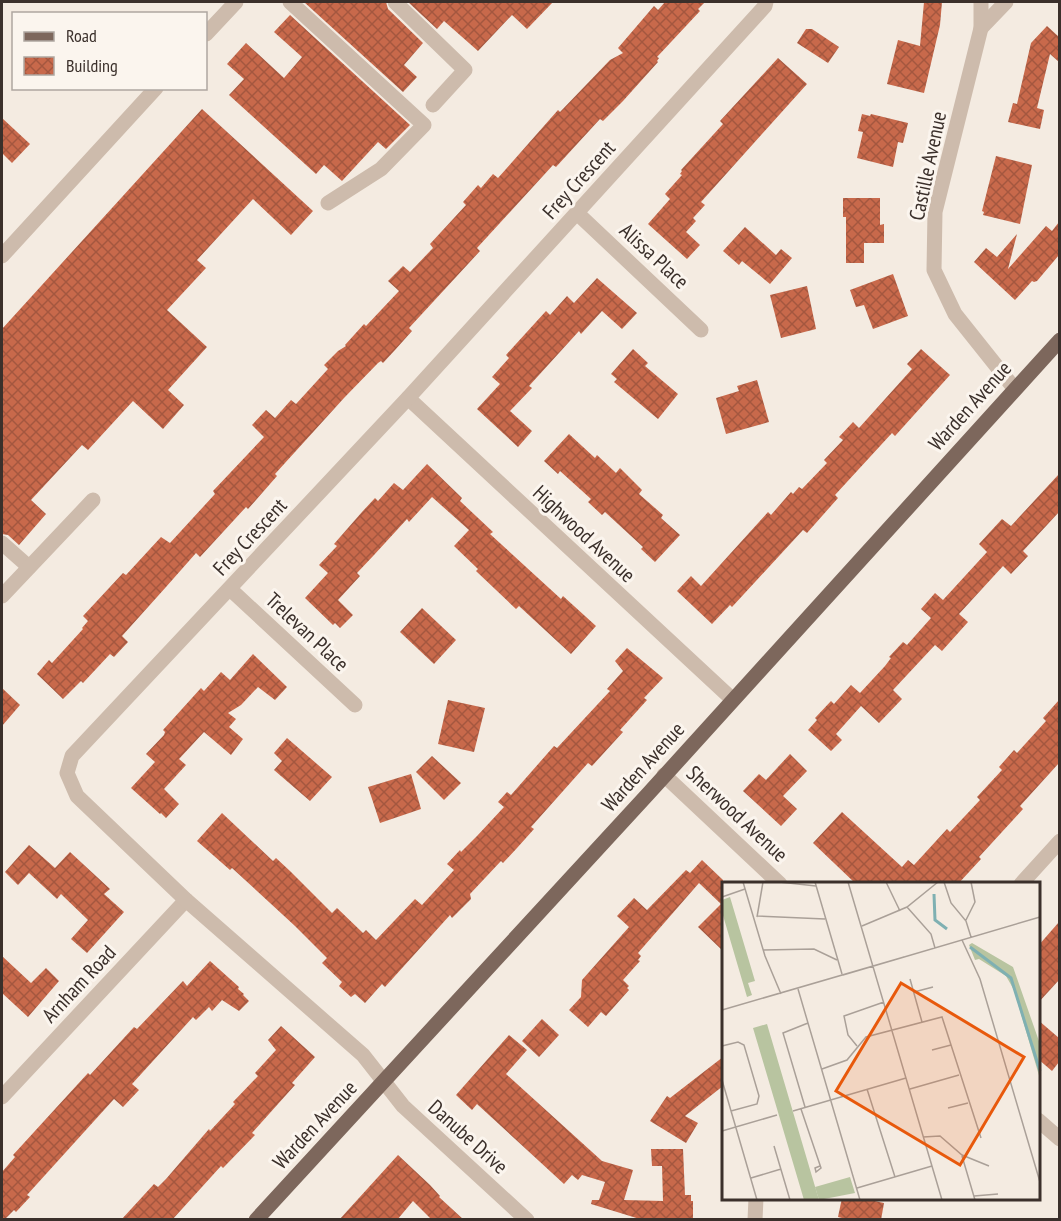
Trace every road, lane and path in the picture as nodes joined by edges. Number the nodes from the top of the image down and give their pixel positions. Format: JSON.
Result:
{"nodes":[{"id":1,"x":236,"y":2,"type":"edge"},
{"id":2,"x":290,"y":2,"type":"edge"},
{"id":3,"x":395,"y":2,"type":"edge"},
{"id":4,"x":766,"y":2,"type":"edge"},
{"id":5,"x":981,"y":2,"type":"edge"},
{"id":6,"x":1006,"y":2,"type":"edge"},
{"id":7,"x":981,"y":28,"type":"junction"},
{"id":8,"x":207,"y":33,"type":"edge"},
{"id":9,"x":154,"y":90,"type":"edge"},
{"id":10,"x":433,"y":105,"type":"dead end"},
{"id":11,"x":328,"y":203,"type":"dead end"},
{"id":12,"x":577,"y":213,"type":"junction"},
{"id":13,"x":2,"y":256,"type":"edge"},
{"id":14,"x":702,"y":330,"type":"dead end"},
{"id":15,"x":1059,"y":340,"type":"edge"},
{"id":16,"x":1014,"y":388,"type":"junction"},
{"id":17,"x":408,"y":399,"type":"junction"},
{"id":18,"x":93,"y":500,"type":"dead end"},
{"id":19,"x":2,"y":543,"type":"edge"},
{"id":20,"x":29,"y":567,"type":"junction"},
{"id":21,"x":230,"y":589,"type":"junction"},
{"id":22,"x":2,"y":596,"type":"edge"},
{"id":23,"x":732,"y":699,"type":"junction"},
{"id":24,"x":355,"y":705,"type":"dead end"},
{"id":25,"x":664,"y":775,"type":"junction"},
{"id":26,"x":1059,"y":841,"type":"edge"},
{"id":27,"x":778,"y":882,"type":"edge"},
{"id":28,"x":1023,"y":882,"type":"edge"},
{"id":29,"x":186,"y":900,"type":"junction"},
{"id":30,"x":383,"y":1083,"type":"junction"},
{"id":31,"x":4,"y":1088,"type":"edge"},
{"id":32,"x":1040,"y":1122,"type":"edge"},
{"id":33,"x":1059,"y":1139,"type":"edge"},
{"id":34,"x":756,"y":1200,"type":"edge"},
{"id":35,"x":256,"y":1220,"type":"edge"},
{"id":36,"x":527,"y":1220,"type":"edge"},
{"id":37,"x":755,"y":1220,"type":"edge"}],
"edges":[{"from":1,"to":8,"type":"street"},
{"from":2,"to":11,"type":"street"},
{"from":3,"to":10,"type":"street"},
{"from":4,"to":12,"type":"street","name":"Frey Crescent"},
{"from":5,"to":7,"type":"street","name":"Castille Avenue"},
{"from":6,"to":7,"type":"street"},
{"from":7,"to":16,"type":"street","name":"Castille Avenue"},
{"from":9,"to":13,"type":"street"},
{"from":12,"to":14,"type":"street","name":"Alissa Place"},
{"from":12,"to":17,"type":"street","name":"Frey Crescent"},
{"from":15,"to":16,"type":"main road","name":"Warden Avenue"},
{"from":16,"to":23,"type":"main road","name":"Warden Avenue"},
{"from":17,"to":21,"type":"street","name":"Frey Crescent"},
{"from":17,"to":23,"type":"street","name":"Highwood Avenue"},
{"from":18,"to":20,"type":"street"},
{"from":19,"to":20,"type":"street"},
{"from":20,"to":22,"type":"street"},
{"from":21,"to":24,"type":"street","name":"Trelevan Place"},
{"from":21,"to":29,"type":"street","name":"Frey Crescent"},
{"from":23,"to":25,"type":"main road","name":"Warden Avenue"},
{"from":25,"to":27,"type":"street","name":"Sherwood Avenue"},
{"from":25,"to":30,"type":"main road","name":"Warden Avenue"},
{"from":26,"to":28,"type":"street"},
{"from":29,"to":30,"type":"street","name":"Frey Crescent"},
{"from":29,"to":31,"type":"street","name":"Arnham Road"},
{"from":30,"to":35,"type":"main road","name":"Warden Avenue"},
{"from":30,"to":36,"type":"street","name":"Danube Drive"},
{"from":32,"to":33,"type":"street"},
{"from":34,"to":37,"type":"street"}]}
